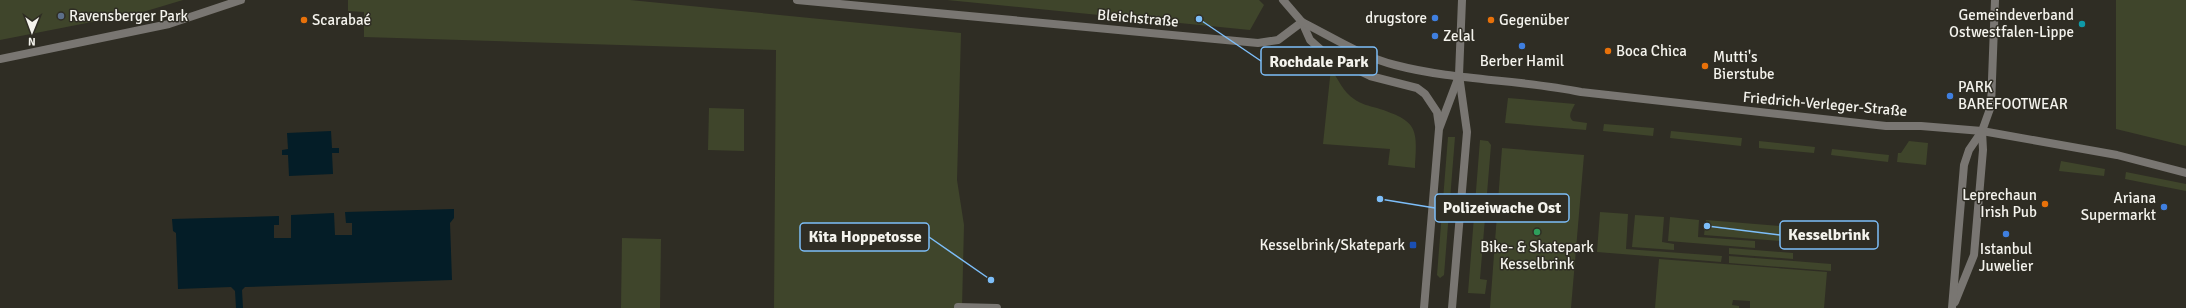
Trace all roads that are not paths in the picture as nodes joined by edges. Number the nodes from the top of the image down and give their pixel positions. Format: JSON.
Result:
{"nodes":[{"id":1,"x":241,"y":0,"type":"edge"},
{"id":2,"x":797,"y":0,"type":"edge"},
{"id":3,"x":1283,"y":0,"type":"edge"},
{"id":4,"x":1462,"y":0,"type":"edge"},
{"id":5,"x":1995,"y":0,"type":"edge"},
{"id":6,"x":1302,"y":22,"type":"junction"},
{"id":7,"x":0,"y":59,"type":"edge"},
{"id":8,"x":1459,"y":75,"type":"junction"},
{"id":9,"x":1439,"y":129,"type":"junction"},
{"id":10,"x":1982,"y":131,"type":"junction"},
{"id":11,"x":2186,"y":173,"type":"edge"},
{"id":12,"x":958,"y":307,"type":"dead end"},
{"id":13,"x":997,"y":308,"type":"edge"},
{"id":14,"x":1424,"y":308,"type":"edge"},
{"id":15,"x":1452,"y":308,"type":"edge"},
{"id":16,"x":1952,"y":308,"type":"edge"}],
"edges":[{"from":1,"to":7,"type":"street"},
{"from":2,"to":6,"type":"street","name":"Bleichstraße"},
{"from":3,"to":6,"type":"street"},
{"from":4,"to":8,"type":"street"},
{"from":5,"to":10,"type":"street"},
{"from":6,"to":8,"type":"street","name":"Friedrich-Verleger-Straße"},
{"from":6,"to":9,"type":"street"},
{"from":8,"to":9,"type":"street"},
{"from":8,"to":10,"type":"street","name":"Friedrich-Verleger-Straße"},
{"from":8,"to":15,"type":"street"},
{"from":9,"to":14,"type":"street"},
{"from":10,"to":11,"type":"street","name":"Friedrich-Verleger-Straße"},
{"from":10,"to":16,"type":"street"},
{"from":10,"to":16,"type":"street"},
{"from":12,"to":13,"type":"street"}]}
